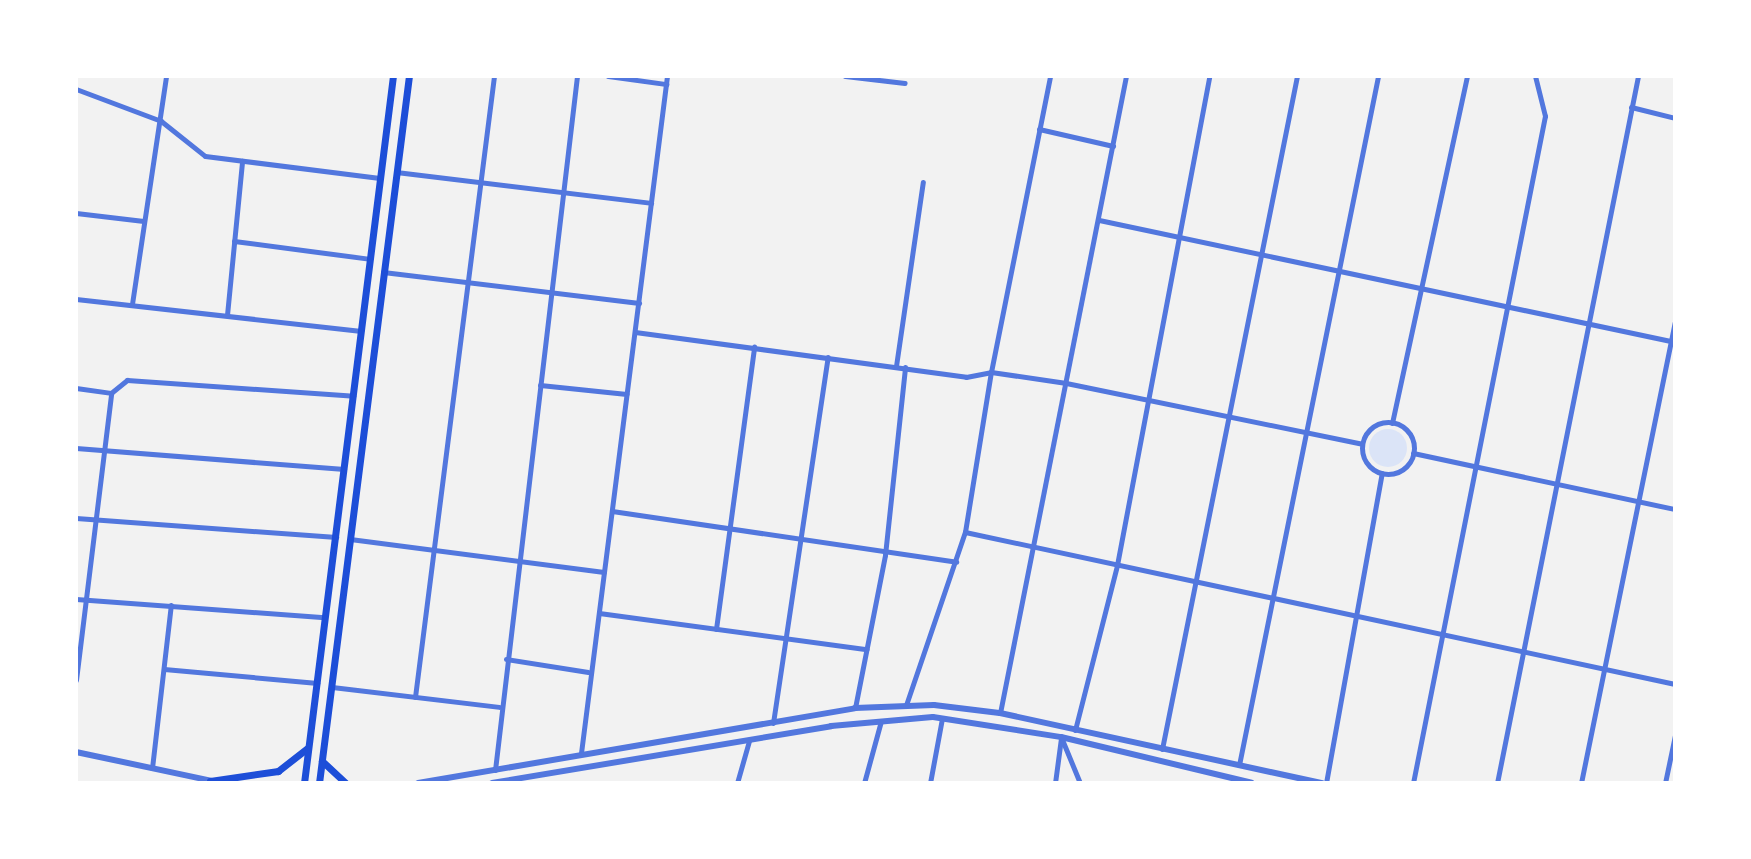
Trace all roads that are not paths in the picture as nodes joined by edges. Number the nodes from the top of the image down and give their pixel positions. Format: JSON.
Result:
{"nodes":[{"id":1,"x":166,"y":76,"type":"edge"},
{"id":2,"x":393,"y":76,"type":"edge"},
{"id":3,"x":409,"y":76,"type":"edge"},
{"id":4,"x":494,"y":76,"type":"edge"},
{"id":5,"x":577,"y":76,"type":"edge"},
{"id":6,"x":608,"y":76,"type":"edge"},
{"id":7,"x":667,"y":76,"type":"edge"},
{"id":8,"x":845,"y":76,"type":"edge"},
{"id":9,"x":1050,"y":76,"type":"edge"},
{"id":10,"x":1126,"y":76,"type":"edge"},
{"id":11,"x":1209,"y":76,"type":"edge"},
{"id":12,"x":1297,"y":76,"type":"edge"},
{"id":13,"x":1378,"y":76,"type":"edge"},
{"id":14,"x":1467,"y":76,"type":"edge"},
{"id":15,"x":1535,"y":76,"type":"edge"},
{"id":16,"x":1638,"y":76,"type":"edge"},
{"id":17,"x":905,"y":83,"type":"dead end"},
{"id":18,"x":666,"y":84,"type":"junction"},
{"id":19,"x":76,"y":89,"type":"edge"},
{"id":20,"x":1631,"y":107,"type":"junction"},
{"id":21,"x":1675,"y":118,"type":"edge"},
{"id":22,"x":161,"y":121,"type":"junction"},
{"id":23,"x":1039,"y":129,"type":"junction"},
{"id":24,"x":1113,"y":146,"type":"junction"},
{"id":25,"x":242,"y":161,"type":"junction"},
{"id":26,"x":395,"y":172,"type":"junction"},
{"id":27,"x":380,"y":178,"type":"junction"},
{"id":28,"x":923,"y":182,"type":"dead end"},
{"id":29,"x":483,"y":184,"type":"junction"},
{"id":30,"x":564,"y":194,"type":"junction"},
{"id":31,"x":651,"y":203,"type":"junction"},
{"id":32,"x":76,"y":213,"type":"edge"},
{"id":33,"x":1099,"y":220,"type":"junction"},
{"id":34,"x":144,"y":221,"type":"junction"},
{"id":35,"x":1180,"y":237,"type":"junction"},
{"id":36,"x":234,"y":241,"type":"junction"},
{"id":37,"x":1263,"y":255,"type":"junction"},
{"id":38,"x":370,"y":259,"type":"junction"},
{"id":39,"x":1336,"y":271,"type":"junction"},
{"id":40,"x":382,"y":272,"type":"junction"},
{"id":41,"x":468,"y":282,"type":"junction"},
{"id":42,"x":1421,"y":289,"type":"junction"},
{"id":43,"x":551,"y":291,"type":"junction"},
{"id":44,"x":76,"y":299,"type":"edge"},
{"id":45,"x":639,"y":303,"type":"junction"},
{"id":46,"x":132,"y":304,"type":"junction"},
{"id":47,"x":1506,"y":307,"type":"junction"},
{"id":48,"x":227,"y":315,"type":"junction"},
{"id":49,"x":1675,"y":323,"type":"edge"},
{"id":50,"x":1588,"y":324,"type":"junction"},
{"id":51,"x":362,"y":331,"type":"junction"},
{"id":52,"x":635,"y":332,"type":"junction"},
{"id":53,"x":1673,"y":342,"type":"edge"},
{"id":54,"x":754,"y":347,"type":"junction"},
{"id":55,"x":828,"y":357,"type":"junction"},
{"id":56,"x":896,"y":366,"type":"junction"},
{"id":57,"x":905,"y":367,"type":"junction"},
{"id":58,"x":991,"y":372,"type":"junction"},
{"id":59,"x":1066,"y":383,"type":"junction"},
{"id":60,"x":540,"y":385,"type":"junction"},
{"id":61,"x":76,"y":388,"type":"edge"},
{"id":62,"x":111,"y":393,"type":"junction"},
{"id":63,"x":627,"y":394,"type":"junction"},
{"id":64,"x":354,"y":396,"type":"junction"},
{"id":65,"x":1150,"y":397,"type":"junction"},
{"id":66,"x":1231,"y":414,"type":"junction"},
{"id":67,"x":1392,"y":423,"type":"junction"},
{"id":68,"x":1307,"y":432,"type":"junction"},
{"id":69,"x":1362,"y":444,"type":"junction"},
{"id":70,"x":76,"y":448,"type":"edge"},
{"id":71,"x":105,"y":452,"type":"junction"},
{"id":72,"x":1413,"y":453,"type":"junction"},
{"id":73,"x":1478,"y":468,"type":"junction"},
{"id":74,"x":344,"y":469,"type":"junction"},
{"id":75,"x":1382,"y":473,"type":"junction"},
{"id":76,"x":1557,"y":484,"type":"junction"},
{"id":77,"x":1639,"y":502,"type":"junction"},
{"id":78,"x":1675,"y":509,"type":"edge"},
{"id":79,"x":612,"y":511,"type":"junction"},
{"id":80,"x":76,"y":518,"type":"edge"},
{"id":81,"x":94,"y":520,"type":"junction"},
{"id":82,"x":730,"y":530,"type":"junction"},
{"id":83,"x":965,"y":532,"type":"junction"},
{"id":84,"x":336,"y":537,"type":"junction"},
{"id":85,"x":349,"y":539,"type":"junction"},
{"id":86,"x":803,"y":543,"type":"junction"},
{"id":87,"x":431,"y":546,"type":"junction"},
{"id":88,"x":1036,"y":547,"type":"junction"},
{"id":89,"x":885,"y":555,"type":"junction"},
{"id":90,"x":518,"y":560,"type":"junction"},
{"id":91,"x":956,"y":562,"type":"junction"},
{"id":92,"x":1117,"y":565,"type":"junction"},
{"id":93,"x":604,"y":572,"type":"junction"},
{"id":94,"x":1195,"y":581,"type":"junction"},
{"id":95,"x":1272,"y":598,"type":"junction"},
{"id":96,"x":76,"y":599,"type":"edge"},
{"id":97,"x":85,"y":600,"type":"junction"},
{"id":98,"x":171,"y":605,"type":"junction"},
{"id":99,"x":599,"y":613,"type":"junction"},
{"id":100,"x":1357,"y":616,"type":"junction"},
{"id":101,"x":324,"y":617,"type":"junction"},
{"id":102,"x":716,"y":629,"type":"junction"},
{"id":103,"x":1446,"y":635,"type":"junction"},
{"id":104,"x":789,"y":638,"type":"junction"},
{"id":105,"x":867,"y":649,"type":"junction"},
{"id":106,"x":1524,"y":651,"type":"junction"},
{"id":107,"x":506,"y":659,"type":"junction"},
{"id":108,"x":164,"y":669,"type":"junction"},
{"id":109,"x":1606,"y":669,"type":"junction"},
{"id":110,"x":589,"y":672,"type":"junction"},
{"id":111,"x":76,"y":680,"type":"edge"},
{"id":112,"x":317,"y":683,"type":"junction"},
{"id":113,"x":1675,"y":684,"type":"edge"},
{"id":114,"x":331,"y":687,"type":"junction"},
{"id":115,"x":415,"y":697,"type":"junction"},
{"id":116,"x":906,"y":705,"type":"junction"},
{"id":117,"x":499,"y":707,"type":"junction"},
{"id":118,"x":855,"y":708,"type":"junction"},
{"id":119,"x":1000,"y":713,"type":"junction"},
{"id":120,"x":942,"y":718,"type":"junction"},
{"id":121,"x":881,"y":720,"type":"junction"},
{"id":122,"x":772,"y":724,"type":"junction"},
{"id":123,"x":1075,"y":730,"type":"junction"},
{"id":124,"x":1675,"y":735,"type":"edge"},
{"id":125,"x":1061,"y":737,"type":"junction"},
{"id":126,"x":749,"y":741,"type":"junction"},
{"id":127,"x":309,"y":747,"type":"junction"},
{"id":128,"x":1162,"y":749,"type":"junction"},
{"id":129,"x":76,"y":752,"type":"edge"},
{"id":130,"x":581,"y":753,"type":"junction"},
{"id":131,"x":322,"y":761,"type":"junction"},
{"id":132,"x":1239,"y":765,"type":"junction"},
{"id":133,"x":152,"y":768,"type":"junction"},
{"id":134,"x":495,"y":770,"type":"junction"},
{"id":135,"x":210,"y":781,"type":"junction"},
{"id":136,"x":220,"y":783,"type":"edge"},
{"id":137,"x":304,"y":783,"type":"edge"},
{"id":138,"x":319,"y":783,"type":"edge"},
{"id":139,"x":346,"y":783,"type":"edge"},
{"id":140,"x":418,"y":783,"type":"edge"},
{"id":141,"x":492,"y":783,"type":"edge"},
{"id":142,"x":737,"y":783,"type":"edge"},
{"id":143,"x":864,"y":783,"type":"edge"},
{"id":144,"x":930,"y":783,"type":"edge"},
{"id":145,"x":1055,"y":783,"type":"edge"},
{"id":146,"x":1080,"y":783,"type":"edge"},
{"id":147,"x":1252,"y":783,"type":"edge"},
{"id":148,"x":1324,"y":783,"type":"edge"},
{"id":149,"x":1413,"y":783,"type":"edge"},
{"id":150,"x":1497,"y":783,"type":"edge"},
{"id":151,"x":1581,"y":783,"type":"edge"},
{"id":152,"x":1665,"y":783,"type":"edge"}],
"edges":[{"from":1,"to":22,"type":"street"},
{"from":2,"to":27,"type":"main road"},
{"from":3,"to":26,"type":"main road"},
{"from":4,"to":29,"type":"street"},
{"from":5,"to":30,"type":"street"},
{"from":6,"to":18,"type":"street"},
{"from":7,"to":18,"type":"street"},
{"from":8,"to":17,"type":"street"},
{"from":9,"to":23,"type":"street"},
{"from":10,"to":24,"type":"street"},
{"from":11,"to":35,"type":"street"},
{"from":12,"to":37,"type":"street"},
{"from":13,"to":39,"type":"street"},
{"from":14,"to":42,"type":"street"},
{"from":15,"to":47,"type":"street"},
{"from":16,"to":20,"type":"street"},
{"from":18,"to":31,"type":"street"},
{"from":19,"to":22,"type":"street"},
{"from":20,"to":21,"type":"street"},
{"from":20,"to":50,"type":"street"},
{"from":22,"to":25,"type":"street"},
{"from":22,"to":34,"type":"street"},
{"from":23,"to":24,"type":"street"},
{"from":23,"to":58,"type":"street"},
{"from":24,"to":33,"type":"street"},
{"from":25,"to":27,"type":"street"},
{"from":25,"to":36,"type":"street"},
{"from":26,"to":29,"type":"street"},
{"from":26,"to":40,"type":"main road"},
{"from":27,"to":38,"type":"main road"},
{"from":28,"to":56,"type":"street"},
{"from":29,"to":30,"type":"street"},
{"from":29,"to":41,"type":"street"},
{"from":30,"to":31,"type":"street"},
{"from":30,"to":43,"type":"street"},
{"from":31,"to":45,"type":"street"},
{"from":32,"to":34,"type":"street"},
{"from":33,"to":35,"type":"street"},
{"from":33,"to":59,"type":"street"},
{"from":34,"to":46,"type":"street"},
{"from":35,"to":37,"type":"street"},
{"from":35,"to":65,"type":"street"},
{"from":36,"to":38,"type":"street"},
{"from":36,"to":48,"type":"street"},
{"from":37,"to":39,"type":"street"},
{"from":37,"to":66,"type":"street"},
{"from":38,"to":51,"type":"main road"},
{"from":39,"to":42,"type":"street"},
{"from":39,"to":68,"type":"street"},
{"from":40,"to":41,"type":"street"},
{"from":40,"to":85,"type":"main road"},
{"from":41,"to":43,"type":"street"},
{"from":41,"to":87,"type":"street"},
{"from":42,"to":47,"type":"street"},
{"from":42,"to":67,"type":"street"},
{"from":43,"to":45,"type":"street"},
{"from":43,"to":60,"type":"street"},
{"from":44,"to":46,"type":"street"},
{"from":45,"to":52,"type":"street"},
{"from":46,"to":48,"type":"street"},
{"from":47,"to":50,"type":"street"},
{"from":47,"to":73,"type":"street"},
{"from":48,"to":51,"type":"street"},
{"from":49,"to":53,"type":"street"},
{"from":50,"to":53,"type":"street"},
{"from":50,"to":76,"type":"street"},
{"from":51,"to":64,"type":"main road"},
{"from":52,"to":54,"type":"street"},
{"from":52,"to":63,"type":"street"},
{"from":53,"to":77,"type":"street"},
{"from":54,"to":55,"type":"street"},
{"from":54,"to":82,"type":"street"},
{"from":55,"to":56,"type":"street"},
{"from":55,"to":86,"type":"street"},
{"from":56,"to":57,"type":"street"},
{"from":57,"to":58,"type":"street"},
{"from":57,"to":89,"type":"street"},
{"from":58,"to":59,"type":"street"},
{"from":58,"to":83,"type":"street"},
{"from":59,"to":65,"type":"street"},
{"from":59,"to":88,"type":"street"},
{"from":60,"to":63,"type":"street"},
{"from":60,"to":90,"type":"street"},
{"from":61,"to":62,"type":"street"},
{"from":62,"to":64,"type":"street"},
{"from":62,"to":71,"type":"street"},
{"from":63,"to":79,"type":"street"},
{"from":64,"to":74,"type":"main road"},
{"from":65,"to":66,"type":"street"},
{"from":65,"to":92,"type":"street"},
{"from":66,"to":68,"type":"street"},
{"from":66,"to":94,"type":"street"},
{"from":67,"to":69,"type":"street"},
{"from":67,"to":72,"type":"street"},
{"from":68,"to":69,"type":"street"},
{"from":68,"to":95,"type":"street"},
{"from":69,"to":75,"type":"street"},
{"from":70,"to":71,"type":"street"},
{"from":71,"to":74,"type":"street"},
{"from":71,"to":81,"type":"street"},
{"from":72,"to":73,"type":"street"},
{"from":72,"to":75,"type":"street"},
{"from":73,"to":76,"type":"street"},
{"from":73,"to":103,"type":"street"},
{"from":74,"to":84,"type":"main road"},
{"from":75,"to":100,"type":"street"},
{"from":76,"to":77,"type":"street"},
{"from":76,"to":106,"type":"street"},
{"from":77,"to":78,"type":"street"},
{"from":77,"to":109,"type":"street"},
{"from":79,"to":82,"type":"street"},
{"from":79,"to":93,"type":"street"},
{"from":80,"to":81,"type":"street"},
{"from":81,"to":84,"type":"street"},
{"from":81,"to":97,"type":"street"},
{"from":82,"to":86,"type":"street"},
{"from":82,"to":102,"type":"street"},
{"from":83,"to":88,"type":"street"},
{"from":83,"to":91,"type":"street"},
{"from":84,"to":101,"type":"main road"},
{"from":85,"to":87,"type":"street"},
{"from":85,"to":114,"type":"main road"},
{"from":86,"to":89,"type":"street"},
{"from":86,"to":104,"type":"street"},
{"from":87,"to":90,"type":"street"},
{"from":87,"to":115,"type":"street"},
{"from":88,"to":92,"type":"street"},
{"from":88,"to":119,"type":"street"},
{"from":89,"to":91,"type":"street"},
{"from":89,"to":105,"type":"street"},
{"from":90,"to":93,"type":"street"},
{"from":90,"to":107,"type":"street"},
{"from":91,"to":116,"type":"street"},
{"from":92,"to":94,"type":"street"},
{"from":92,"to":123,"type":"street"},
{"from":93,"to":99,"type":"street"},
{"from":94,"to":95,"type":"street"},
{"from":94,"to":128,"type":"street"},
{"from":95,"to":100,"type":"street"},
{"from":95,"to":132,"type":"street"},
{"from":96,"to":97,"type":"street"},
{"from":97,"to":98,"type":"street"},
{"from":97,"to":111,"type":"street"},
{"from":98,"to":101,"type":"street"},
{"from":98,"to":108,"type":"street"},
{"from":99,"to":102,"type":"street"},
{"from":99,"to":110,"type":"street"},
{"from":100,"to":103,"type":"street"},
{"from":100,"to":148,"type":"street"},
{"from":101,"to":112,"type":"main road"},
{"from":102,"to":104,"type":"street"},
{"from":103,"to":106,"type":"street"},
{"from":103,"to":149,"type":"street"},
{"from":104,"to":105,"type":"street"},
{"from":104,"to":122,"type":"street"},
{"from":105,"to":118,"type":"street"},
{"from":106,"to":109,"type":"street"},
{"from":106,"to":150,"type":"street"},
{"from":107,"to":110,"type":"street"},
{"from":107,"to":117,"type":"street"},
{"from":108,"to":112,"type":"street"},
{"from":108,"to":133,"type":"street"},
{"from":109,"to":113,"type":"street"},
{"from":109,"to":151,"type":"street"},
{"from":110,"to":130,"type":"street"},
{"from":112,"to":127,"type":"main road"},
{"from":114,"to":115,"type":"street"},
{"from":114,"to":131,"type":"main road"},
{"from":115,"to":117,"type":"street"},
{"from":116,"to":118,"type":"street"},
{"from":116,"to":119,"type":"street"},
{"from":117,"to":134,"type":"street"},
{"from":118,"to":122,"type":"street"},
{"from":119,"to":123,"type":"street"},
{"from":120,"to":121,"type":"street"},
{"from":120,"to":125,"type":"street"},
{"from":120,"to":144,"type":"street"},
{"from":121,"to":126,"type":"street"},
{"from":121,"to":143,"type":"street"},
{"from":122,"to":130,"type":"street"},
{"from":123,"to":128,"type":"street"},
{"from":124,"to":152,"type":"street"},
{"from":125,"to":145,"type":"street"},
{"from":125,"to":146,"type":"street"},
{"from":125,"to":147,"type":"street"},
{"from":126,"to":141,"type":"street"},
{"from":126,"to":142,"type":"street"},
{"from":127,"to":135,"type":"main road"},
{"from":127,"to":137,"type":"main road"},
{"from":128,"to":132,"type":"street"},
{"from":129,"to":133,"type":"street"},
{"from":130,"to":134,"type":"street"},
{"from":131,"to":138,"type":"main road"},
{"from":131,"to":139,"type":"main road"},
{"from":132,"to":148,"type":"street"},
{"from":133,"to":135,"type":"street"},
{"from":134,"to":140,"type":"street"},
{"from":135,"to":136,"type":"street"}]}
